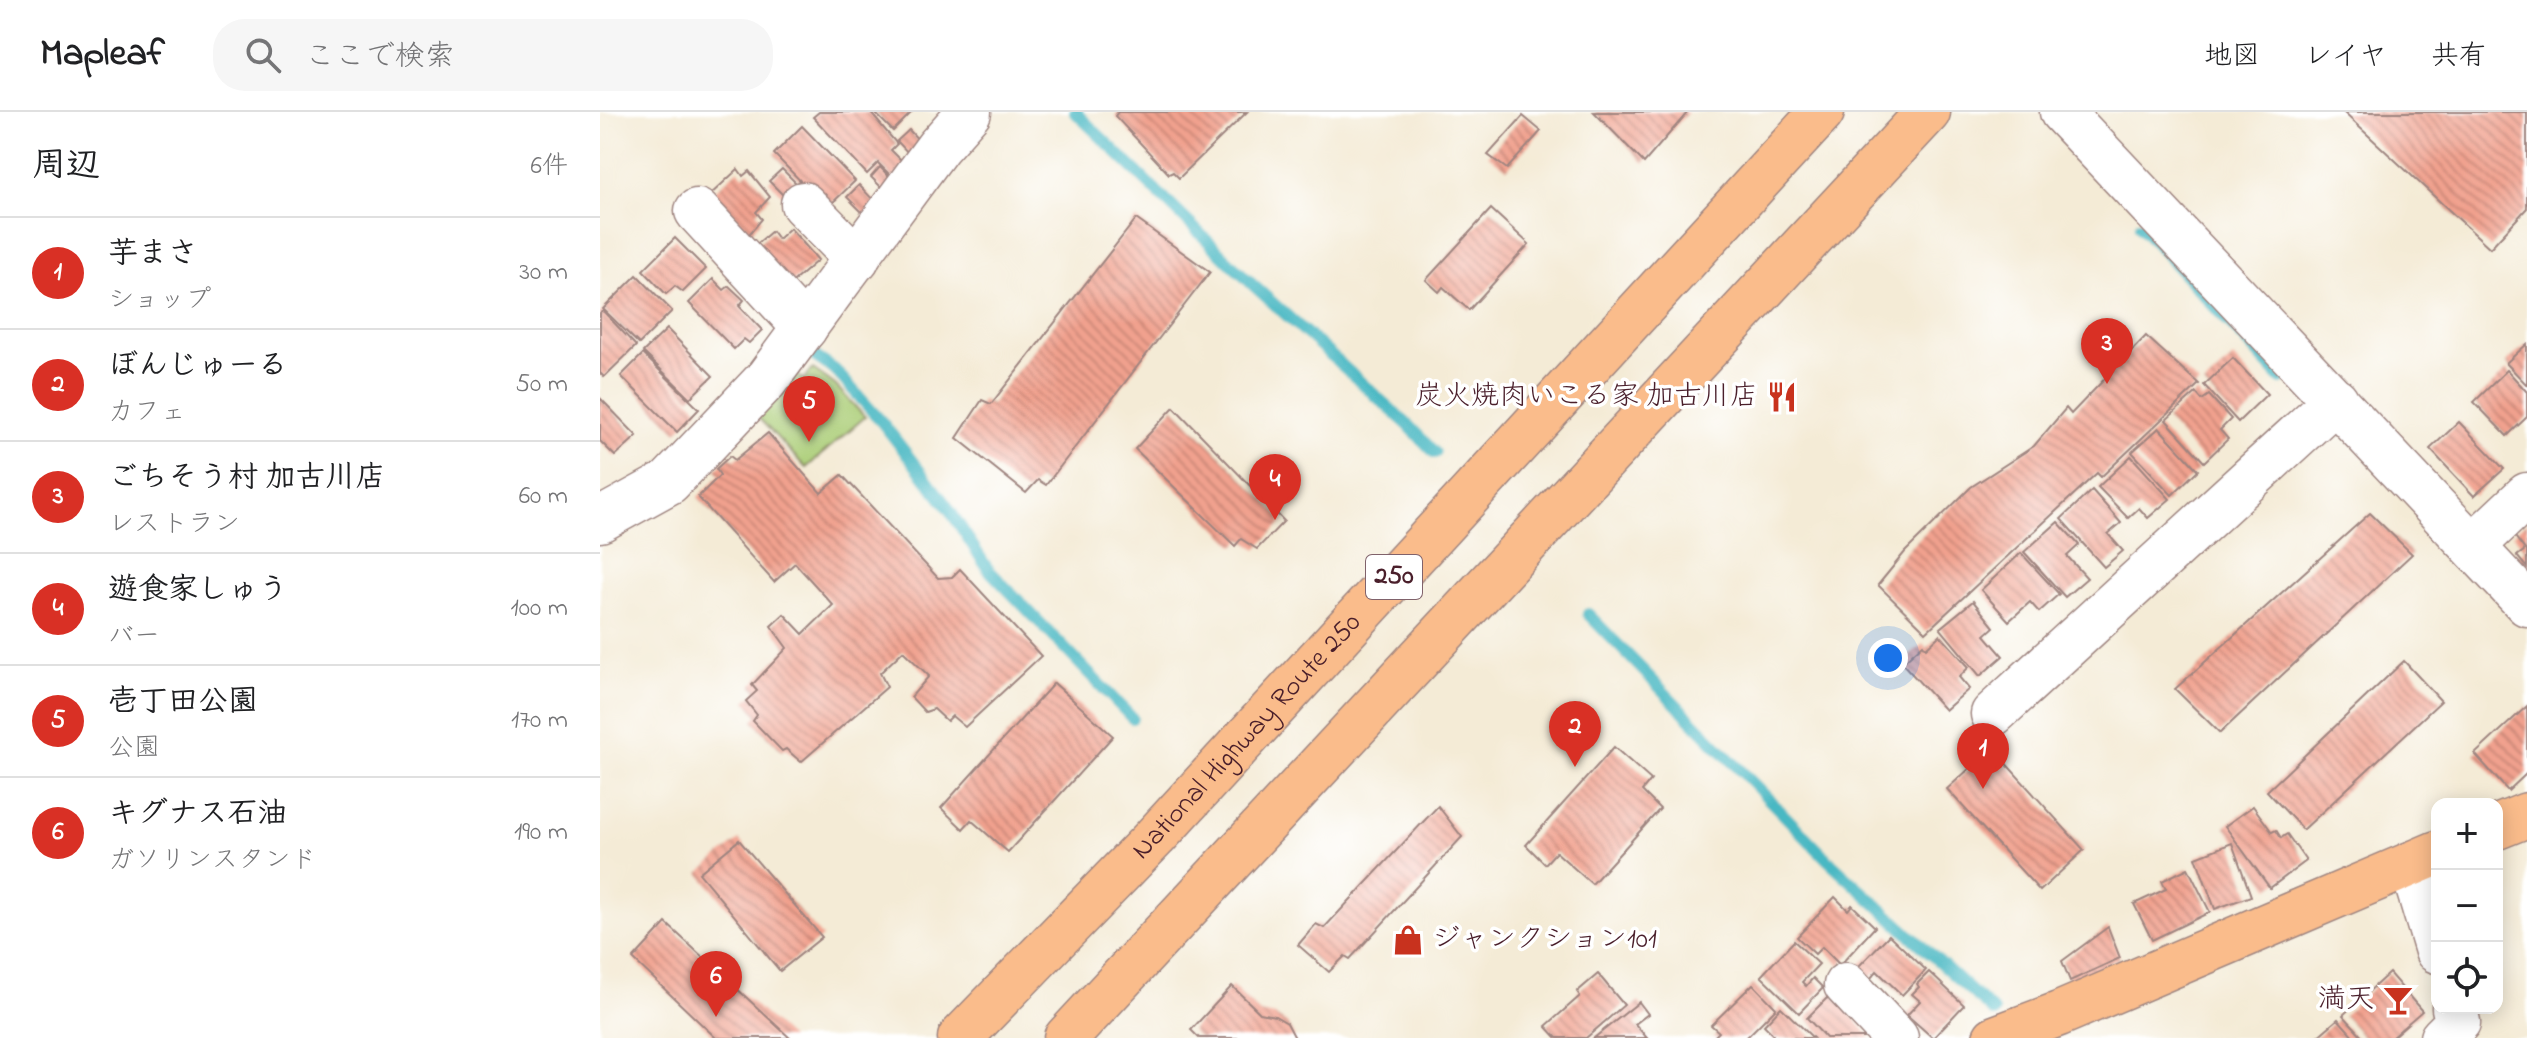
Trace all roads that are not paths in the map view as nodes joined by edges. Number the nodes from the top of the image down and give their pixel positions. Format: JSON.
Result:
{"nodes":[{"id":1,"x":969,"y":112,"type":"edge"},
{"id":2,"x":1822,"y":112,"type":"edge"},
{"id":3,"x":1928,"y":112,"type":"edge"},
{"id":4,"x":2062,"y":112,"type":"edge"},
{"id":5,"x":803,"y":204,"type":"dead end"},
{"id":6,"x":697,"y":211,"type":"dead end"},
{"id":7,"x":857,"y":259,"type":"junction"},
{"id":8,"x":805,"y":328,"type":"junction"},
{"id":9,"x":2336,"y":400,"type":"junction"},
{"id":10,"x":2527,"y":495,"type":"edge"},
{"id":11,"x":600,"y":520,"type":"edge"},
{"id":12,"x":2473,"y":546,"type":"junction"},
{"id":13,"x":2527,"y":604,"type":"edge"},
{"id":14,"x":1993,"y":714,"type":"dead end"},
{"id":15,"x":2527,"y":815,"type":"edge"},
{"id":16,"x":2503,"y":825,"type":"edge"},
{"id":17,"x":2424,"y":858,"type":"edge"},
{"id":18,"x":2436,"y":942,"type":"edge"},
{"id":19,"x":1846,"y":985,"type":"dead end"},
{"id":20,"x":2456,"y":1014,"type":"edge"},
{"id":21,"x":960,"y":1038,"type":"edge"},
{"id":22,"x":1066,"y":1038,"type":"edge"},
{"id":23,"x":1896,"y":1038,"type":"edge"},
{"id":24,"x":1995,"y":1038,"type":"edge"},
{"id":25,"x":2442,"y":1038,"type":"edge"}],
"edges":[{"from":1,"to":7,"type":"street"},
{"from":2,"to":21,"type":"main road","name":"National Highway Route 250","number":"250"},
{"from":3,"to":22,"type":"main road","number":"250"},
{"from":4,"to":9,"type":"street"},
{"from":5,"to":7,"type":"street"},
{"from":6,"to":8,"type":"street"},
{"from":7,"to":8,"type":"street"},
{"from":8,"to":11,"type":"street"},
{"from":9,"to":12,"type":"street"},
{"from":9,"to":14,"type":"street"},
{"from":10,"to":12,"type":"street"},
{"from":12,"to":13,"type":"street"},
{"from":15,"to":16,"type":"main road"},
{"from":17,"to":18,"type":"street"},
{"from":17,"to":24,"type":"main road"},
{"from":19,"to":23,"type":"street"},
{"from":20,"to":25,"type":"street"}]}
